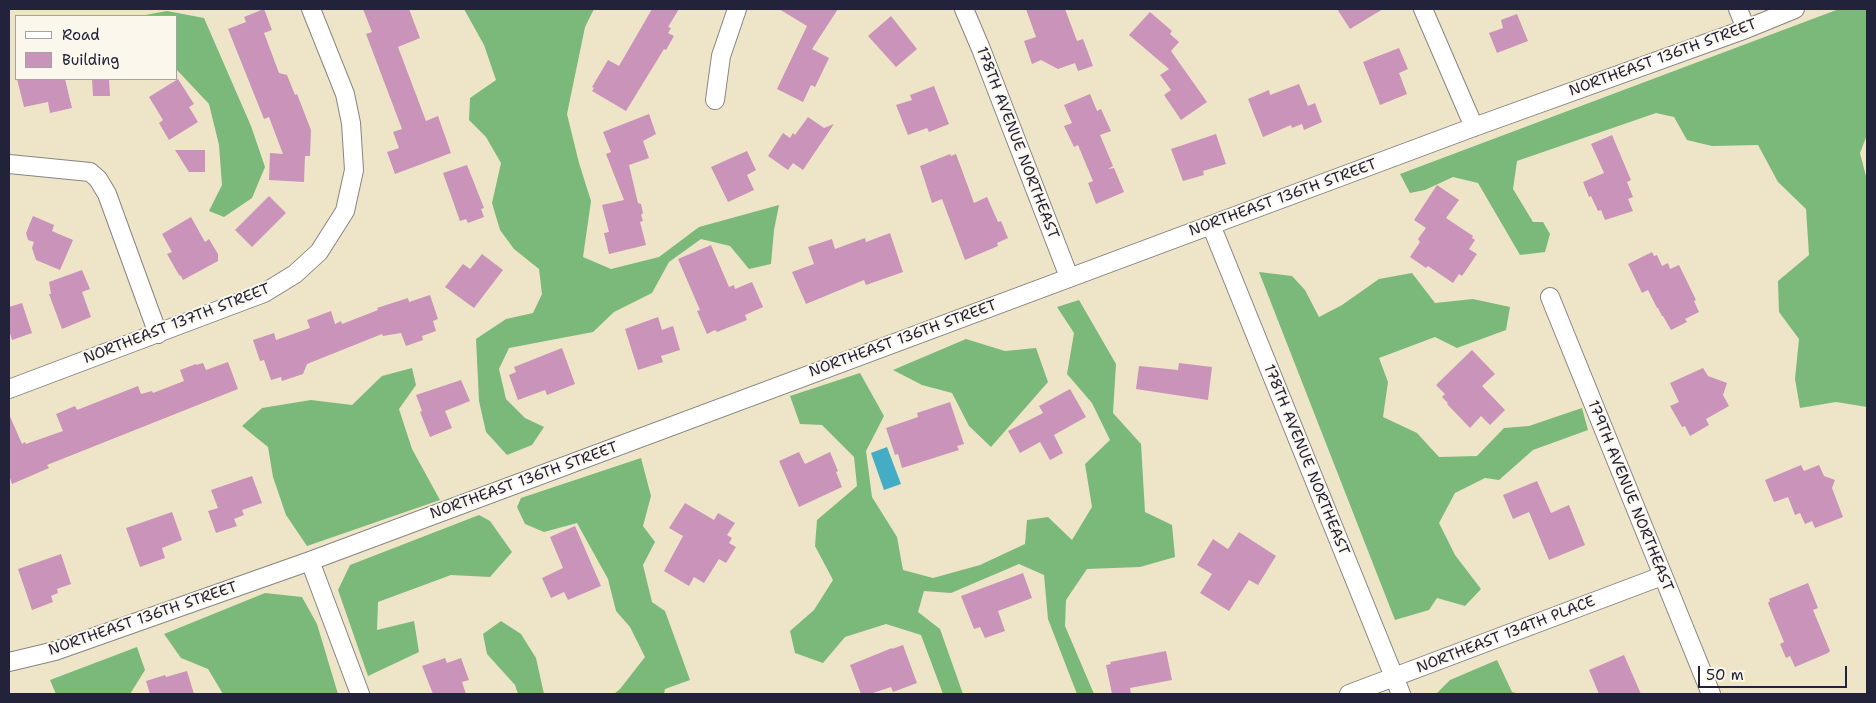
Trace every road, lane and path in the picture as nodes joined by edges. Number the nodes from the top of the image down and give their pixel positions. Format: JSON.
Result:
{"nodes":[{"id":1,"x":311,"y":9,"type":"edge"},
{"id":2,"x":737,"y":9,"type":"edge"},
{"id":3,"x":964,"y":9,"type":"edge"},
{"id":4,"x":1424,"y":9,"type":"edge"},
{"id":5,"x":1738,"y":9,"type":"edge"},
{"id":6,"x":1795,"y":9,"type":"edge"},
{"id":7,"x":1746,"y":29,"type":"junction"},
{"id":8,"x":715,"y":100,"type":"dead end"},
{"id":9,"x":1474,"y":127,"type":"junction"},
{"id":10,"x":9,"y":164,"type":"edge"},
{"id":11,"x":1211,"y":225,"type":"junction"},
{"id":12,"x":1069,"y":277,"type":"junction"},
{"id":13,"x":1550,"y":297,"type":"dead end"},
{"id":14,"x":158,"y":334,"type":"junction"},
{"id":15,"x":9,"y":389,"type":"edge"},
{"id":16,"x":310,"y":561,"type":"junction"},
{"id":17,"x":1662,"y":576,"type":"junction"},
{"id":18,"x":9,"y":662,"type":"edge"},
{"id":19,"x":1394,"y":677,"type":"junction"},
{"id":20,"x":360,"y":694,"type":"edge"},
{"id":21,"x":1349,"y":694,"type":"edge"},
{"id":22,"x":1401,"y":694,"type":"edge"},
{"id":23,"x":1711,"y":694,"type":"edge"}],
"edges":[{"from":1,"to":14,"type":"street","name":"NORTHEAST 137TH STREET"},
{"from":2,"to":8,"type":"street"},
{"from":3,"to":12,"type":"street","name":"178TH AVENUE NORTHEAST"},
{"from":4,"to":9,"type":"street"},
{"from":5,"to":7,"type":"street"},
{"from":6,"to":7,"type":"street","name":"NORTHEAST 136TH STREET"},
{"from":7,"to":9,"type":"street","name":"NORTHEAST 136TH STREET"},
{"from":9,"to":11,"type":"street","name":"NORTHEAST 136TH STREET"},
{"from":10,"to":14,"type":"street"},
{"from":11,"to":12,"type":"street","name":"NORTHEAST 136TH STREET"},
{"from":11,"to":19,"type":"street","name":"178TH AVENUE NORTHEAST"},
{"from":12,"to":16,"type":"street","name":"NORTHEAST 136TH STREET"},
{"from":13,"to":17,"type":"street","name":"179TH AVENUE NORTHEAST"},
{"from":14,"to":15,"type":"street","name":"NORTHEAST 137TH STREET"},
{"from":16,"to":18,"type":"street","name":"NORTHEAST 136TH STREET"},
{"from":16,"to":20,"type":"street"},
{"from":17,"to":19,"type":"street","name":"NORTHEAST 134TH PLACE"},
{"from":17,"to":23,"type":"street","name":"179TH AVENUE NORTHEAST"},
{"from":19,"to":21,"type":"street","name":"NORTHEAST 134TH PLACE"},
{"from":19,"to":22,"type":"street","name":"178TH AVENUE NORTHEAST"}]}
